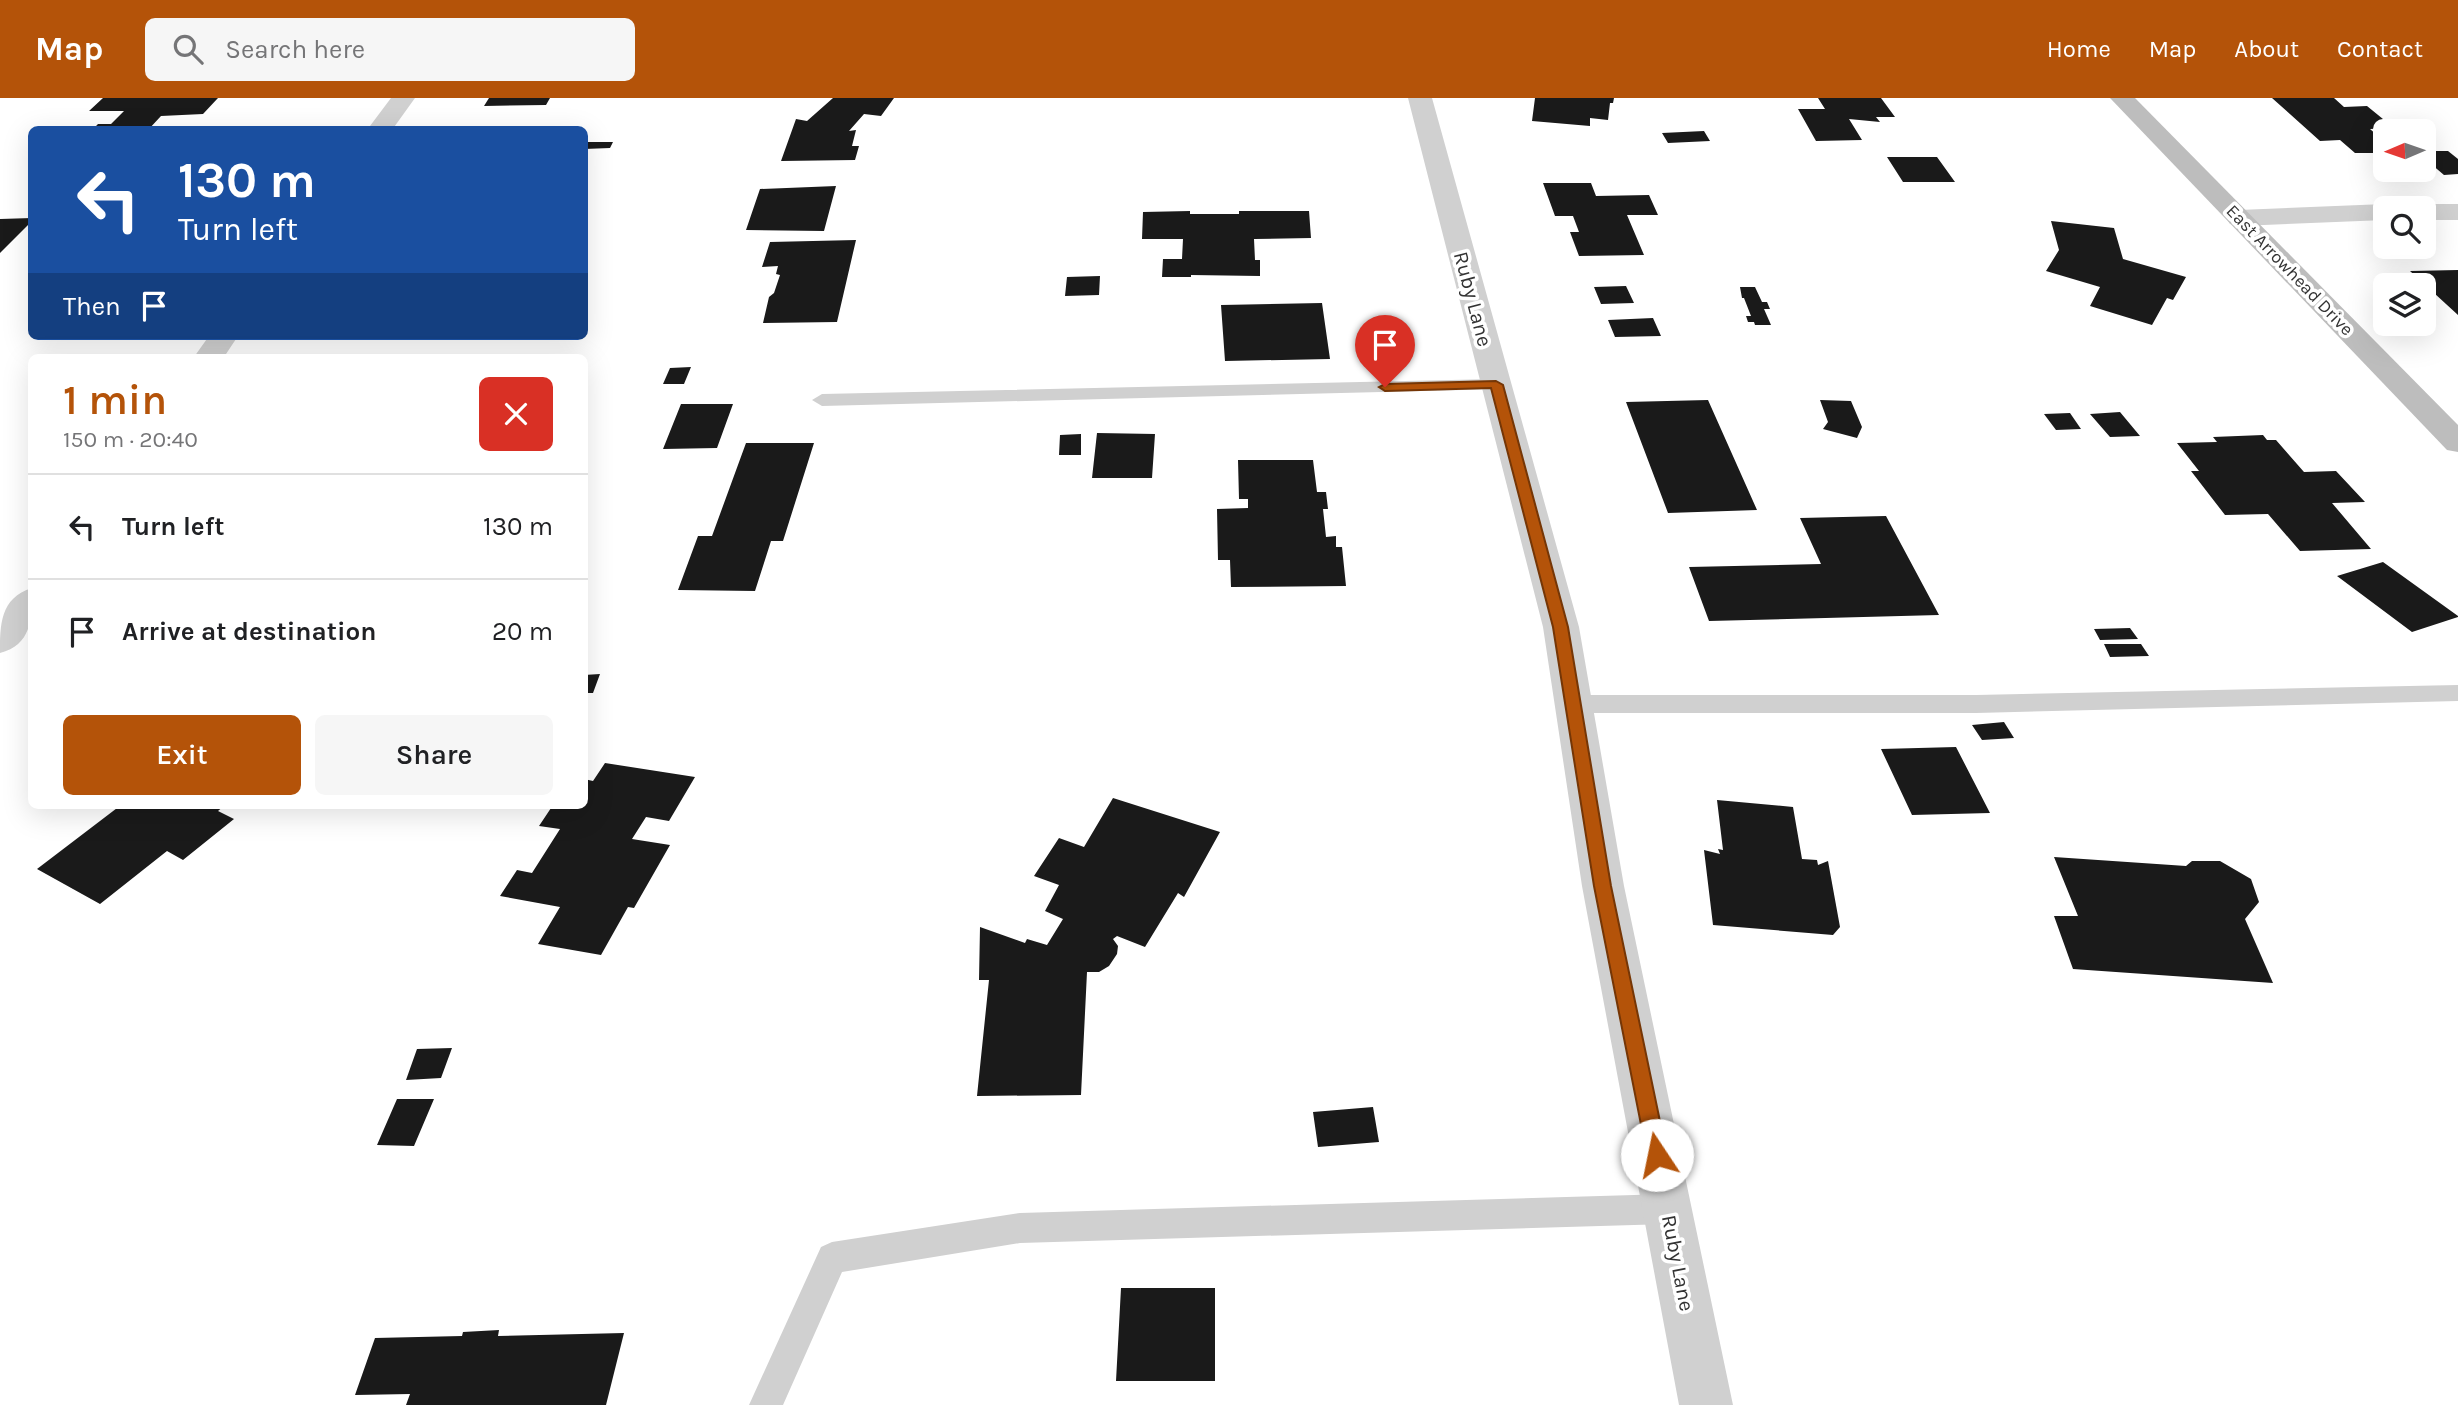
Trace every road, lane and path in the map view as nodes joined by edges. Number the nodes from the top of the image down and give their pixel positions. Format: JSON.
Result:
{"nodes":[{"id":1,"x":403,"y":98,"type":"edge"},
{"id":2,"x":1420,"y":98,"type":"edge"},
{"id":3,"x":2122,"y":98,"type":"edge"},
{"id":4,"x":382,"y":126,"type":"edge"},
{"id":5,"x":2373,"y":212,"type":"edge"},
{"id":6,"x":2436,"y":212,"type":"edge"},
{"id":7,"x":2458,"y":212,"type":"edge"},
{"id":8,"x":2239,"y":218,"type":"junction"},
{"id":9,"x":1496,"y":385,"type":"junction"},
{"id":10,"x":822,"y":400,"type":"dead end"},
{"id":11,"x":2458,"y":443,"type":"edge"},
{"id":12,"x":28,"y":605,"type":"edge"},
{"id":13,"x":0,"y":640,"type":"edge"},
{"id":14,"x":2458,"y":693,"type":"edge"},
{"id":15,"x":1574,"y":704,"type":"junction"},
{"id":16,"x":1668,"y":1209,"type":"junction"},
{"id":17,"x":766,"y":1405,"type":"edge"},
{"id":18,"x":1706,"y":1405,"type":"edge"}],
"edges":[{"from":1,"to":4,"type":"street"},
{"from":2,"to":9,"type":"street","name":"Ruby Lane"},
{"from":3,"to":8,"type":"street","name":"East Arrowhead Drive"},
{"from":5,"to":8,"type":"street"},
{"from":6,"to":7,"type":"street"},
{"from":8,"to":11,"type":"street","name":"East Arrowhead Drive"},
{"from":9,"to":10,"type":"lane"},
{"from":9,"to":15,"type":"street","name":"Ruby Lane"},
{"from":12,"to":13,"type":"street"},
{"from":14,"to":15,"type":"lane"},
{"from":15,"to":16,"type":"street","name":"Ruby Lane"},
{"from":16,"to":17,"type":"lane"},
{"from":16,"to":18,"type":"street","name":"Ruby Lane"}]}
